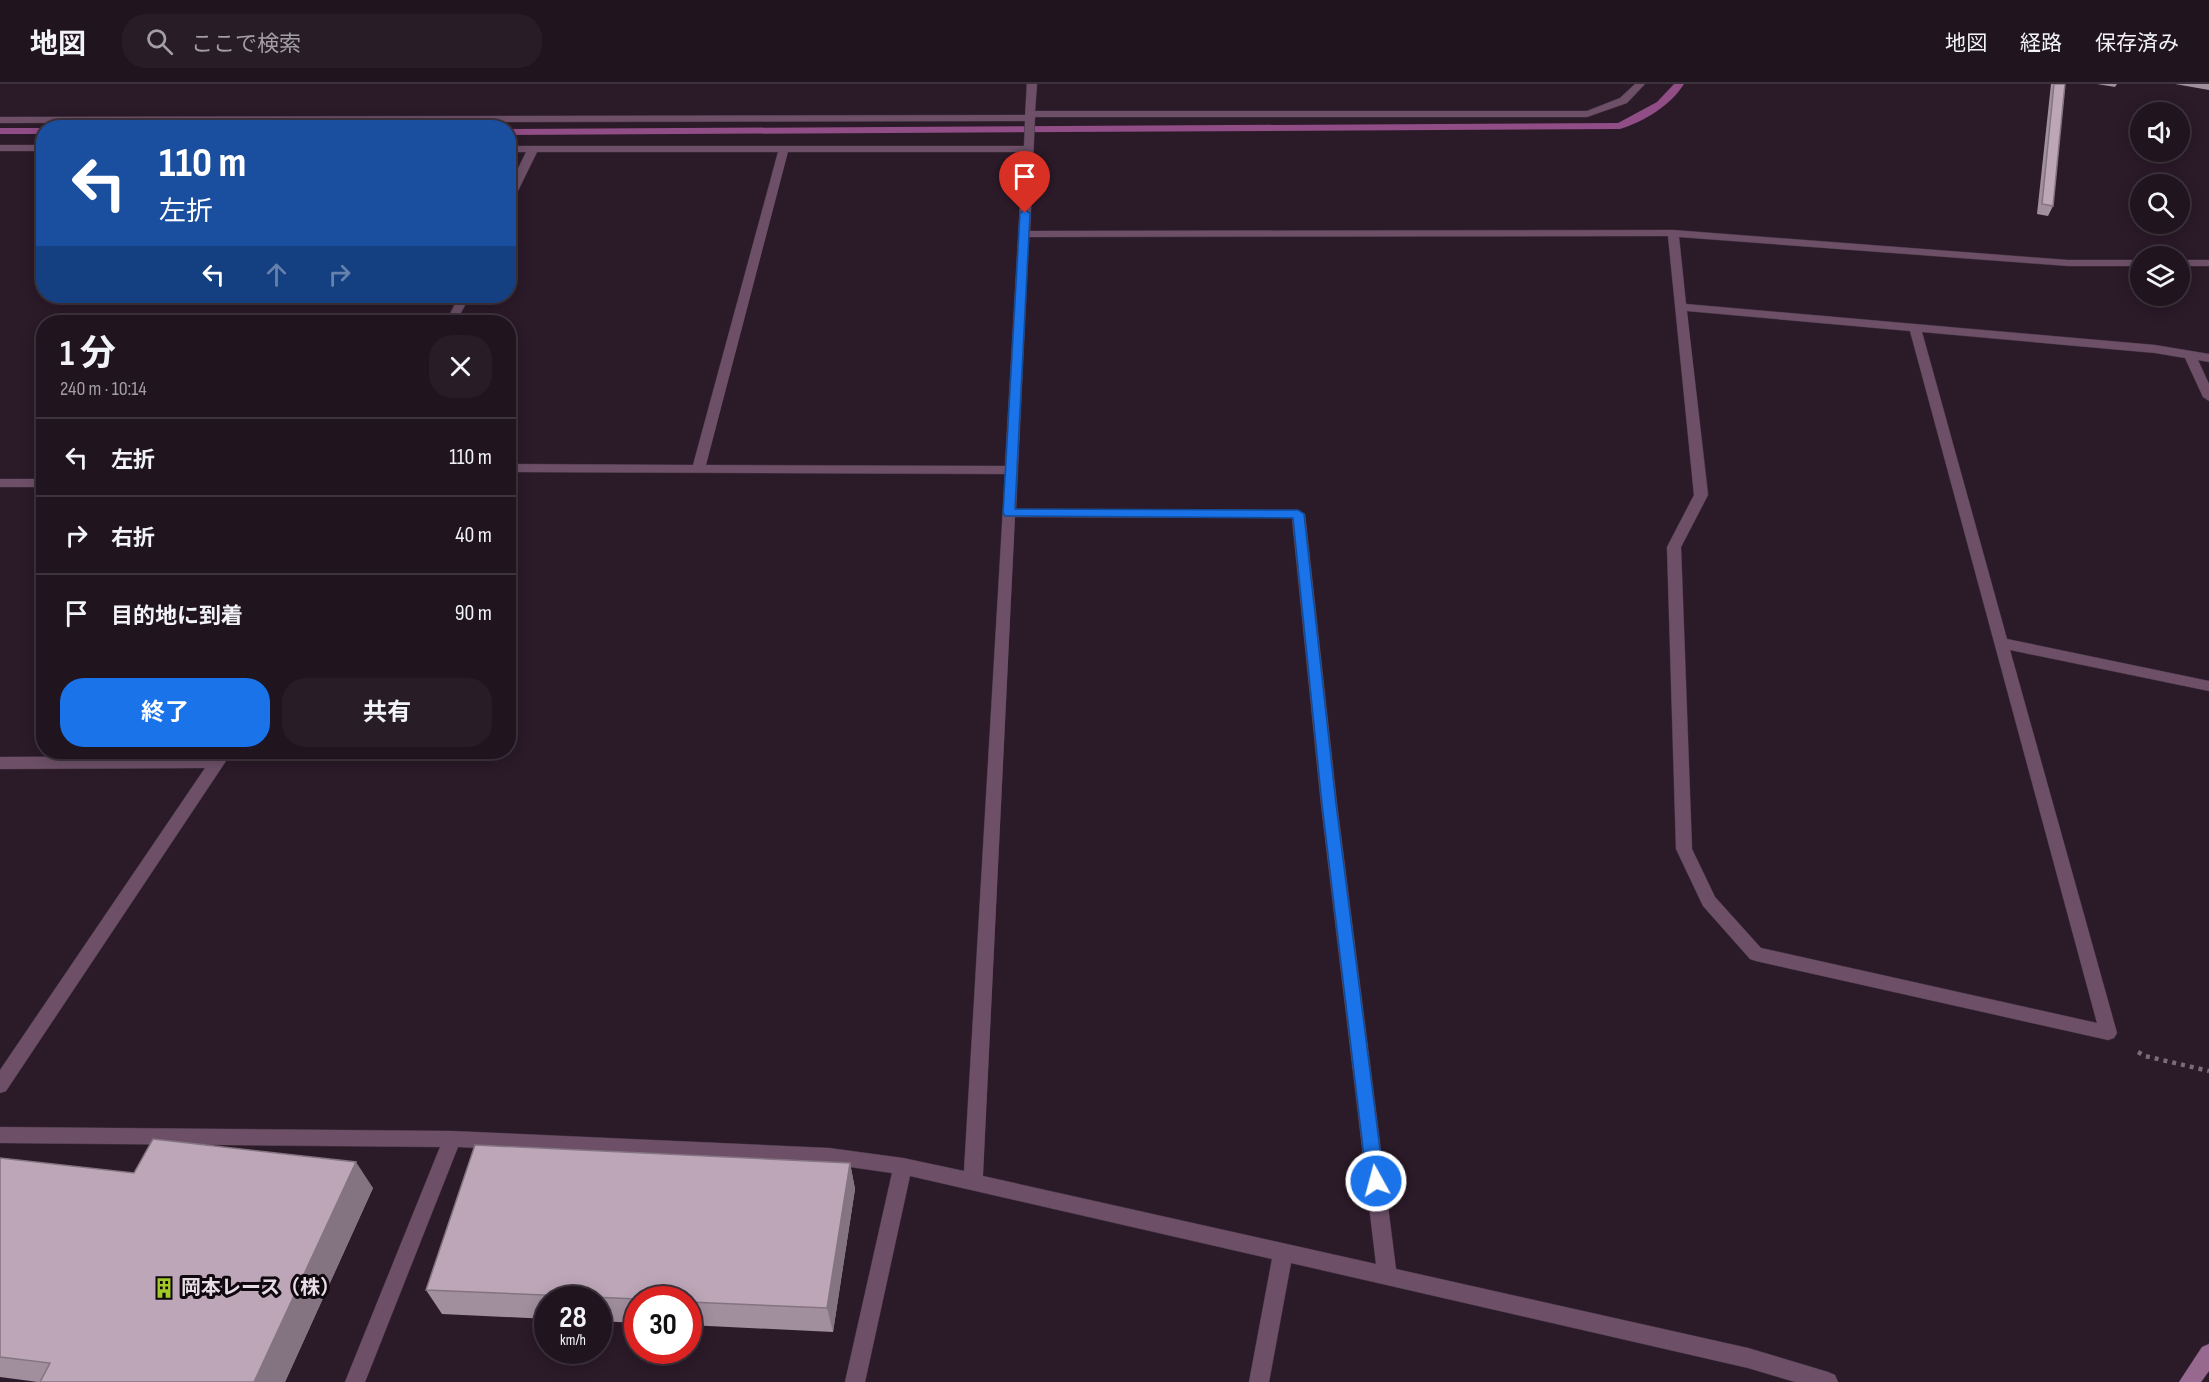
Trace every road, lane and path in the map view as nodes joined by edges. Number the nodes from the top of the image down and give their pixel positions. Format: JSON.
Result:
{"nodes":[{"id":1,"x":1032,"y":84,"type":"edge"},
{"id":2,"x":1640,"y":84,"type":"edge"},
{"id":3,"x":1030,"y":116,"type":"junction"},
{"id":4,"x":0,"y":120,"type":"edge"},
{"id":5,"x":0,"y":148,"type":"edge"},
{"id":6,"x":36,"y":148,"type":"edge"},
{"id":7,"x":516,"y":149,"type":"edge"},
{"id":8,"x":533,"y":149,"type":"junction"},
{"id":9,"x":784,"y":149,"type":"junction"},
{"id":10,"x":1028,"y":149,"type":"junction"},
{"id":11,"x":516,"y":184,"type":"edge"},
{"id":12,"x":1673,"y":233,"type":"junction"},
{"id":13,"x":1024,"y":234,"type":"junction"},
{"id":14,"x":2130,"y":263,"type":"edge"},
{"id":15,"x":2190,"y":263,"type":"edge"},
{"id":16,"x":2209,"y":263,"type":"edge"},
{"id":17,"x":1681,"y":308,"type":"junction"},
{"id":18,"x":1915,"y":328,"type":"junction"},
{"id":19,"x":2189,"y":354,"type":"junction"},
{"id":20,"x":2209,"y":358,"type":"edge"},
{"id":21,"x":2209,"y":397,"type":"edge"},
{"id":22,"x":516,"y":468,"type":"edge"},
{"id":23,"x":699,"y":468,"type":"junction"},
{"id":24,"x":1011,"y":470,"type":"junction"},
{"id":25,"x":0,"y":483,"type":"edge"},
{"id":26,"x":36,"y":483,"type":"edge"},
{"id":27,"x":1009,"y":513,"type":"junction"},
{"id":28,"x":2001,"y":643,"type":"junction"},
{"id":29,"x":2209,"y":686,"type":"edge"},
{"id":30,"x":46,"y":759,"type":"edge"},
{"id":31,"x":220,"y":759,"type":"edge"},
{"id":32,"x":0,"y":763,"type":"edge"},
{"id":33,"x":2108,"y":1033,"type":"junction"},
{"id":34,"x":2209,"y":1071,"type":"edge"},
{"id":35,"x":0,"y":1085,"type":"edge"},
{"id":36,"x":0,"y":1136,"type":"edge"},
{"id":37,"x":452,"y":1139,"type":"junction"},
{"id":38,"x":903,"y":1166,"type":"junction"},
{"id":39,"x":973,"y":1182,"type":"junction"},
{"id":40,"x":1283,"y":1252,"type":"junction"},
{"id":41,"x":1387,"y":1276,"type":"junction"},
{"id":42,"x":2209,"y":1354,"type":"edge"},
{"id":43,"x":355,"y":1382,"type":"edge"},
{"id":44,"x":855,"y":1382,"type":"edge"},
{"id":45,"x":1259,"y":1382,"type":"edge"},
{"id":46,"x":1828,"y":1382,"type":"edge"},
{"id":47,"x":2189,"y":1382,"type":"edge"}],
"edges":[{"from":1,"to":3,"type":"street"},
{"from":2,"to":3,"type":"street"},
{"from":3,"to":4,"type":"street"},
{"from":3,"to":10,"type":"street"},
{"from":5,"to":6,"type":"street"},
{"from":7,"to":8,"type":"street"},
{"from":8,"to":9,"type":"street"},
{"from":8,"to":11,"type":"street"},
{"from":9,"to":10,"type":"street"},
{"from":9,"to":23,"type":"street"},
{"from":10,"to":13,"type":"street"},
{"from":12,"to":13,"type":"street"},
{"from":12,"to":14,"type":"street"},
{"from":12,"to":17,"type":"street"},
{"from":13,"to":24,"type":"street"},
{"from":15,"to":16,"type":"street"},
{"from":17,"to":18,"type":"street"},
{"from":17,"to":33,"type":"street"},
{"from":18,"to":19,"type":"street"},
{"from":18,"to":28,"type":"street"},
{"from":19,"to":20,"type":"street"},
{"from":19,"to":21,"type":"street"},
{"from":22,"to":23,"type":"street"},
{"from":23,"to":24,"type":"street"},
{"from":24,"to":27,"type":"street"},
{"from":25,"to":26,"type":"street"},
{"from":27,"to":39,"type":"street"},
{"from":27,"to":41,"type":"street"},
{"from":28,"to":29,"type":"street"},
{"from":28,"to":33,"type":"street"},
{"from":30,"to":32,"type":"street"},
{"from":31,"to":35,"type":"street"},
{"from":33,"to":34,"type":"path"},
{"from":36,"to":37,"type":"street"},
{"from":37,"to":38,"type":"street"},
{"from":37,"to":43,"type":"street"},
{"from":38,"to":39,"type":"street"},
{"from":38,"to":44,"type":"street"},
{"from":39,"to":40,"type":"street"},
{"from":40,"to":41,"type":"street"},
{"from":40,"to":45,"type":"street"},
{"from":41,"to":46,"type":"street"},
{"from":42,"to":47,"type":"main road"}]}
